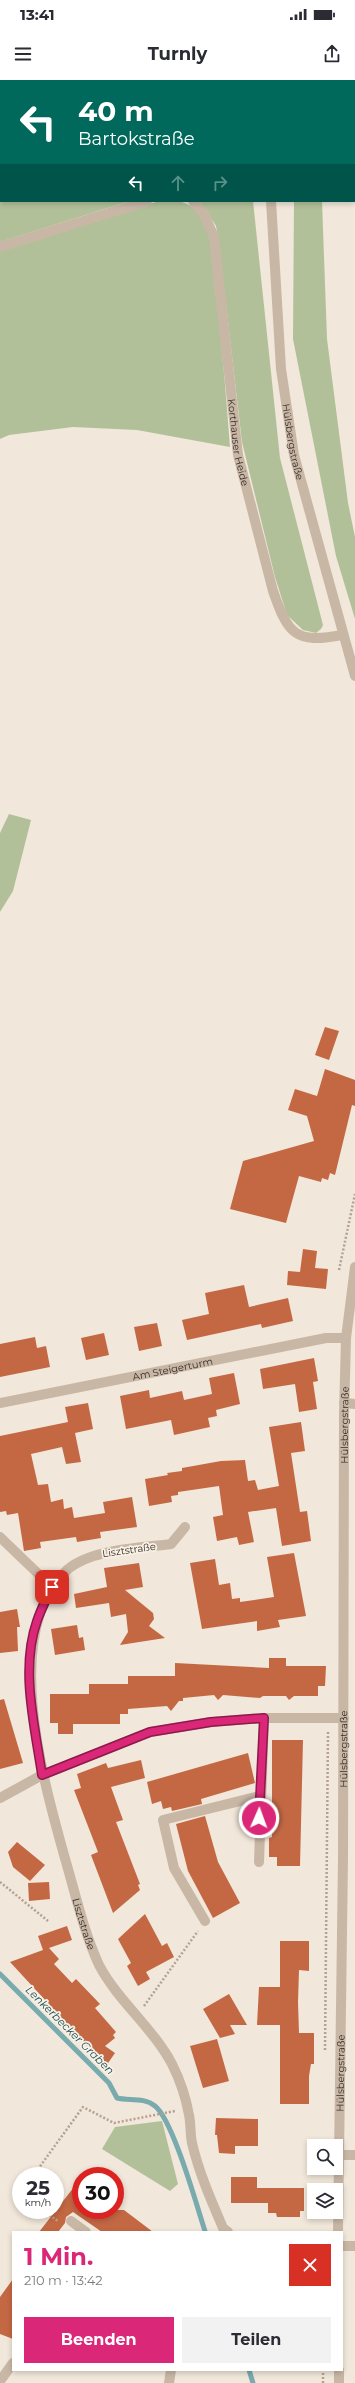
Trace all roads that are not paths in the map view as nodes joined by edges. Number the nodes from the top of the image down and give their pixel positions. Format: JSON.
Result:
{"nodes":[{"id":1,"x":144,"y":202,"type":"edge"},
{"id":2,"x":194,"y":202,"type":"edge"},
{"id":3,"x":271,"y":202,"type":"edge"},
{"id":4,"x":0,"y":246,"type":"edge"},
{"id":5,"x":342,"y":635,"type":"junction"},
{"id":6,"x":355,"y":676,"type":"edge"},
{"id":7,"x":355,"y":1267,"type":"edge"},
{"id":8,"x":346,"y":1338,"type":"junction"},
{"id":9,"x":0,"y":1403,"type":"edge"},
{"id":10,"x":344,"y":1403,"type":"junction"},
{"id":11,"x":355,"y":1404,"type":"edge"},
{"id":12,"x":185,"y":1527,"type":"dead end"},
{"id":13,"x":0,"y":1537,"type":"edge"},
{"id":14,"x":52,"y":1587,"type":"junction"},
{"id":15,"x":264,"y":1718,"type":"junction"},
{"id":16,"x":344,"y":1718,"type":"junction"},
{"id":17,"x":42,"y":1775,"type":"junction"},
{"id":18,"x":260,"y":1796,"type":"junction"},
{"id":19,"x":0,"y":1798,"type":"edge"},
{"id":20,"x":259,"y":1862,"type":"dead end"},
{"id":21,"x":205,"y":1921,"type":"road end"},
{"id":22,"x":340,"y":2139,"type":"edge"},
{"id":23,"x":343,"y":2155,"type":"edge"},
{"id":24,"x":355,"y":2155,"type":"edge"},
{"id":25,"x":339,"y":2175,"type":"edge"},
{"id":26,"x":70,"y":2221,"type":"road end"},
{"id":27,"x":85,"y":2231,"type":"edge"},
{"id":28,"x":224,"y":2231,"type":"edge"},
{"id":29,"x":338,"y":2231,"type":"edge"},
{"id":30,"x":343,"y":2246,"type":"edge"},
{"id":31,"x":355,"y":2246,"type":"edge"},
{"id":32,"x":12,"y":2364,"type":"edge"},
{"id":33,"x":171,"y":2371,"type":"edge"},
{"id":34,"x":339,"y":2371,"type":"edge"},
{"id":35,"x":0,"y":2381,"type":"edge"},
{"id":36,"x":169,"y":2383,"type":"edge"},
{"id":37,"x":339,"y":2383,"type":"edge"}],
"edges":[{"from":1,"to":4,"type":"street"},
{"from":2,"to":5,"type":"street","name":"Korthauser Heide"},
{"from":3,"to":5,"type":"street","name":"Hülsbergstraße"},
{"from":5,"to":6,"type":"street","name":"Hülsbergstraße"},
{"from":7,"to":8,"type":"street","name":"Hülsbergstraße"},
{"from":8,"to":9,"type":"street","name":"Am Steigerturm"},
{"from":8,"to":10,"type":"street","name":"Hülsbergstraße"},
{"from":10,"to":11,"type":"street"},
{"from":10,"to":16,"type":"street","name":"Hülsbergstraße"},
{"from":12,"to":14,"type":"street","name":"Lisztstraße"},
{"from":13,"to":14,"type":"street"},
{"from":14,"to":17,"type":"street","name":"Lisztstraße"},
{"from":15,"to":16,"type":"street"},
{"from":15,"to":17,"type":"street"},
{"from":15,"to":18,"type":"street"},
{"from":16,"to":22,"type":"street","name":"Hülsbergstraße"},
{"from":17,"to":19,"type":"street"},
{"from":17,"to":28,"type":"street","name":"Lisztstraße"},
{"from":18,"to":20,"type":"street"},
{"from":18,"to":21,"type":"street"},
{"from":23,"to":24,"type":"street"},
{"from":25,"to":29,"type":"street","name":"Hülsbergstraße"},
{"from":26,"to":27,"type":"street"},
{"from":30,"to":31,"type":"street"},
{"from":32,"to":35,"type":"street"},
{"from":33,"to":36,"type":"street"},
{"from":34,"to":37,"type":"street"}]}
